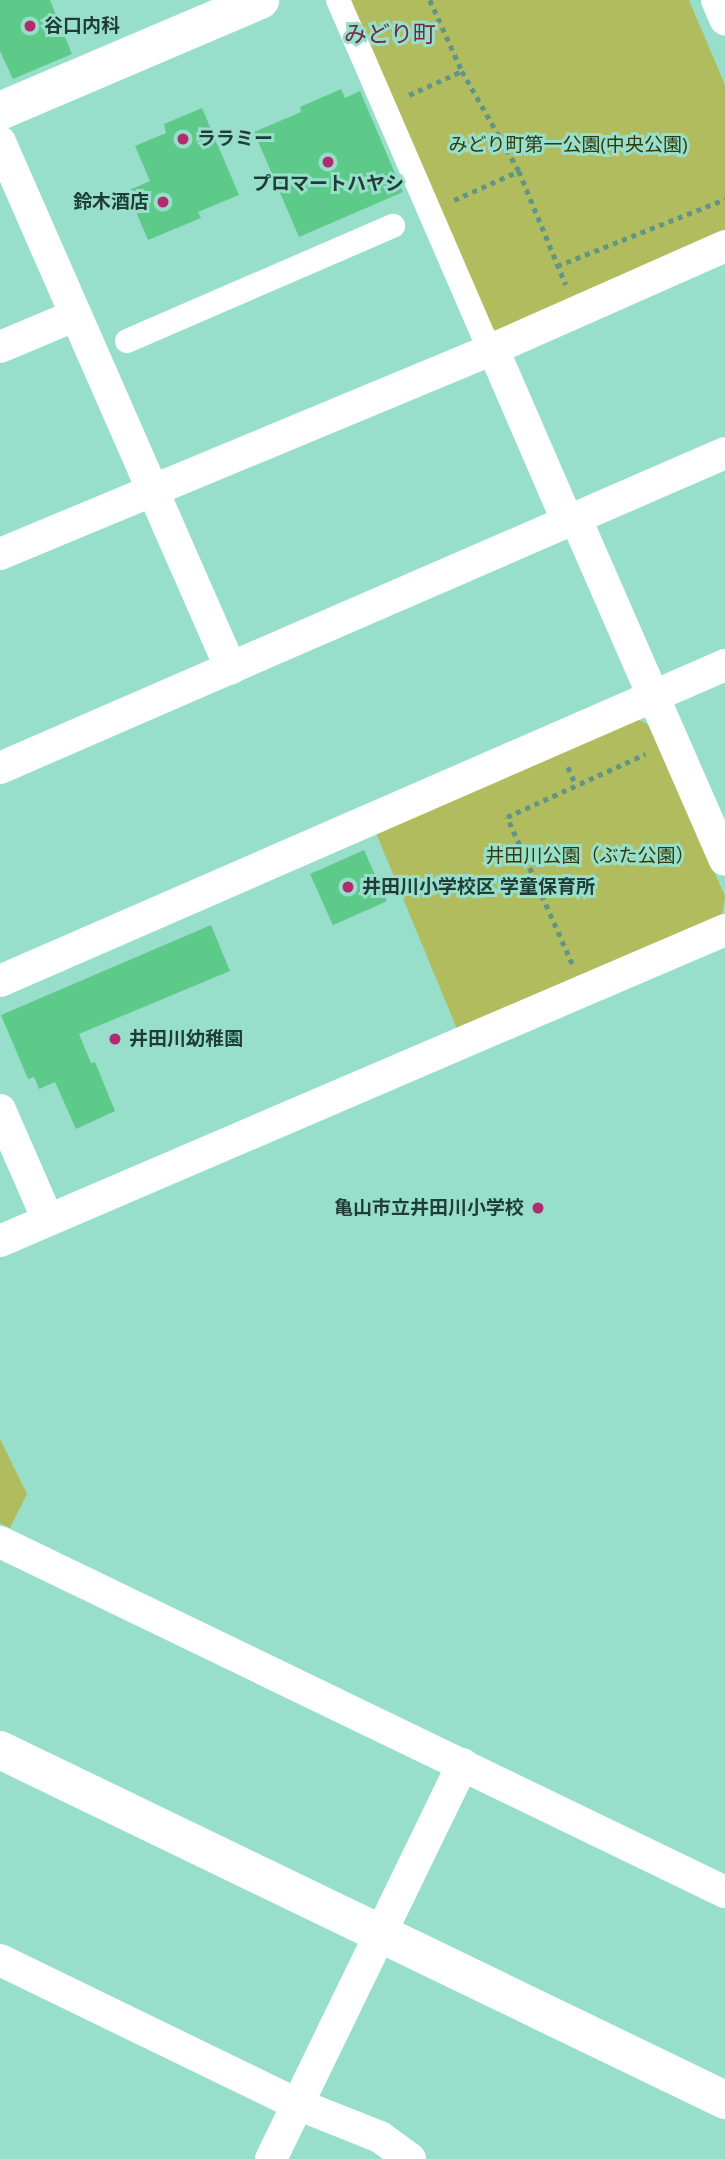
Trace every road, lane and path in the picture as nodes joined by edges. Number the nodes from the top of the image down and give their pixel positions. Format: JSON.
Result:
{"nodes":[{"id":1,"x":260,"y":0,"type":"edge"},
{"id":2,"x":338,"y":0,"type":"edge"},
{"id":3,"x":430,"y":0,"type":"edge"},
{"id":4,"x":717,"y":0,"type":"edge"},
{"id":5,"x":725,"y":19,"type":"edge"},
{"id":6,"x":462,"y":71,"type":"junction"},
{"id":7,"x":383,"y":107,"type":"junction"},
{"id":8,"x":0,"y":111,"type":"edge"},
{"id":9,"x":0,"y":142,"type":"edge"},
{"id":10,"x":519,"y":171,"type":"junction"},
{"id":11,"x":725,"y":199,"type":"edge"},
{"id":12,"x":429,"y":211,"type":"junction"},
{"id":13,"x":393,"y":226,"type":"dead end"},
{"id":14,"x":725,"y":246,"type":"edge"},
{"id":15,"x":557,"y":265,"type":"junction"},
{"id":16,"x":576,"y":312,"type":"junction"},
{"id":17,"x":76,"y":314,"type":"junction"},
{"id":18,"x":127,"y":341,"type":"dead end"},
{"id":19,"x":0,"y":347,"type":"edge"},
{"id":20,"x":493,"y":349,"type":"junction"},
{"id":21,"x":725,"y":453,"type":"edge"},
{"id":22,"x":152,"y":488,"type":"junction"},
{"id":23,"x":571,"y":519,"type":"junction"},
{"id":24,"x":0,"y":554,"type":"edge"},
{"id":25,"x":725,"y":666,"type":"edge"},
{"id":26,"x":231,"y":668,"type":"junction"},
{"id":27,"x":653,"y":696,"type":"junction"},
{"id":28,"x":647,"y":753,"type":"dead end"},
{"id":29,"x":0,"y":768,"type":"edge"},
{"id":30,"x":725,"y":860,"type":"edge"},
{"id":31,"x":725,"y":930,"type":"edge"},
{"id":32,"x":0,"y":981,"type":"edge"},
{"id":33,"x":585,"y":992,"type":"junction"},
{"id":34,"x":0,"y":1110,"type":"edge"},
{"id":35,"x":48,"y":1220,"type":"junction"},
{"id":36,"x":0,"y":1241,"type":"edge"},
{"id":37,"x":0,"y":1542,"type":"edge"},
{"id":38,"x":0,"y":1750,"type":"edge"},
{"id":39,"x":463,"y":1764,"type":"junction"},
{"id":40,"x":725,"y":1892,"type":"edge"},
{"id":41,"x":380,"y":1934,"type":"junction"},
{"id":42,"x":0,"y":1960,"type":"edge"},
{"id":43,"x":725,"y":2100,"type":"edge"},
{"id":44,"x":298,"y":2104,"type":"junction"},
{"id":45,"x":271,"y":2159,"type":"edge"},
{"id":46,"x":410,"y":2159,"type":"edge"}],
"edges":[{"from":1,"to":8,"type":"street"},
{"from":2,"to":7,"type":"street"},
{"from":3,"to":6,"type":"path"},
{"from":4,"to":5,"type":"street"},
{"from":6,"to":7,"type":"path"},
{"from":6,"to":10,"type":"path"},
{"from":7,"to":12,"type":"street"},
{"from":9,"to":17,"type":"street"},
{"from":10,"to":12,"type":"path"},
{"from":10,"to":15,"type":"path"},
{"from":11,"to":15,"type":"path"},
{"from":12,"to":20,"type":"street"},
{"from":13,"to":18,"type":"street"},
{"from":14,"to":16,"type":"street"},
{"from":15,"to":16,"type":"path"},
{"from":16,"to":20,"type":"street"},
{"from":17,"to":19,"type":"street"},
{"from":17,"to":22,"type":"street"},
{"from":20,"to":22,"type":"street"},
{"from":20,"to":23,"type":"street"},
{"from":21,"to":23,"type":"street"},
{"from":22,"to":24,"type":"street"},
{"from":22,"to":26,"type":"street"},
{"from":23,"to":26,"type":"street"},
{"from":23,"to":27,"type":"street"},
{"from":25,"to":27,"type":"street"},
{"from":26,"to":29,"type":"street"},
{"from":27,"to":30,"type":"street"},
{"from":27,"to":32,"type":"street"},
{"from":28,"to":33,"type":"path"},
{"from":31,"to":33,"type":"street"},
{"from":33,"to":35,"type":"street"},
{"from":34,"to":35,"type":"street"},
{"from":35,"to":36,"type":"street"},
{"from":37,"to":39,"type":"street"},
{"from":38,"to":41,"type":"street"},
{"from":39,"to":40,"type":"street"},
{"from":39,"to":41,"type":"street"},
{"from":41,"to":43,"type":"street"},
{"from":41,"to":44,"type":"street"},
{"from":42,"to":44,"type":"street"},
{"from":44,"to":45,"type":"street"},
{"from":44,"to":46,"type":"street"}]}
